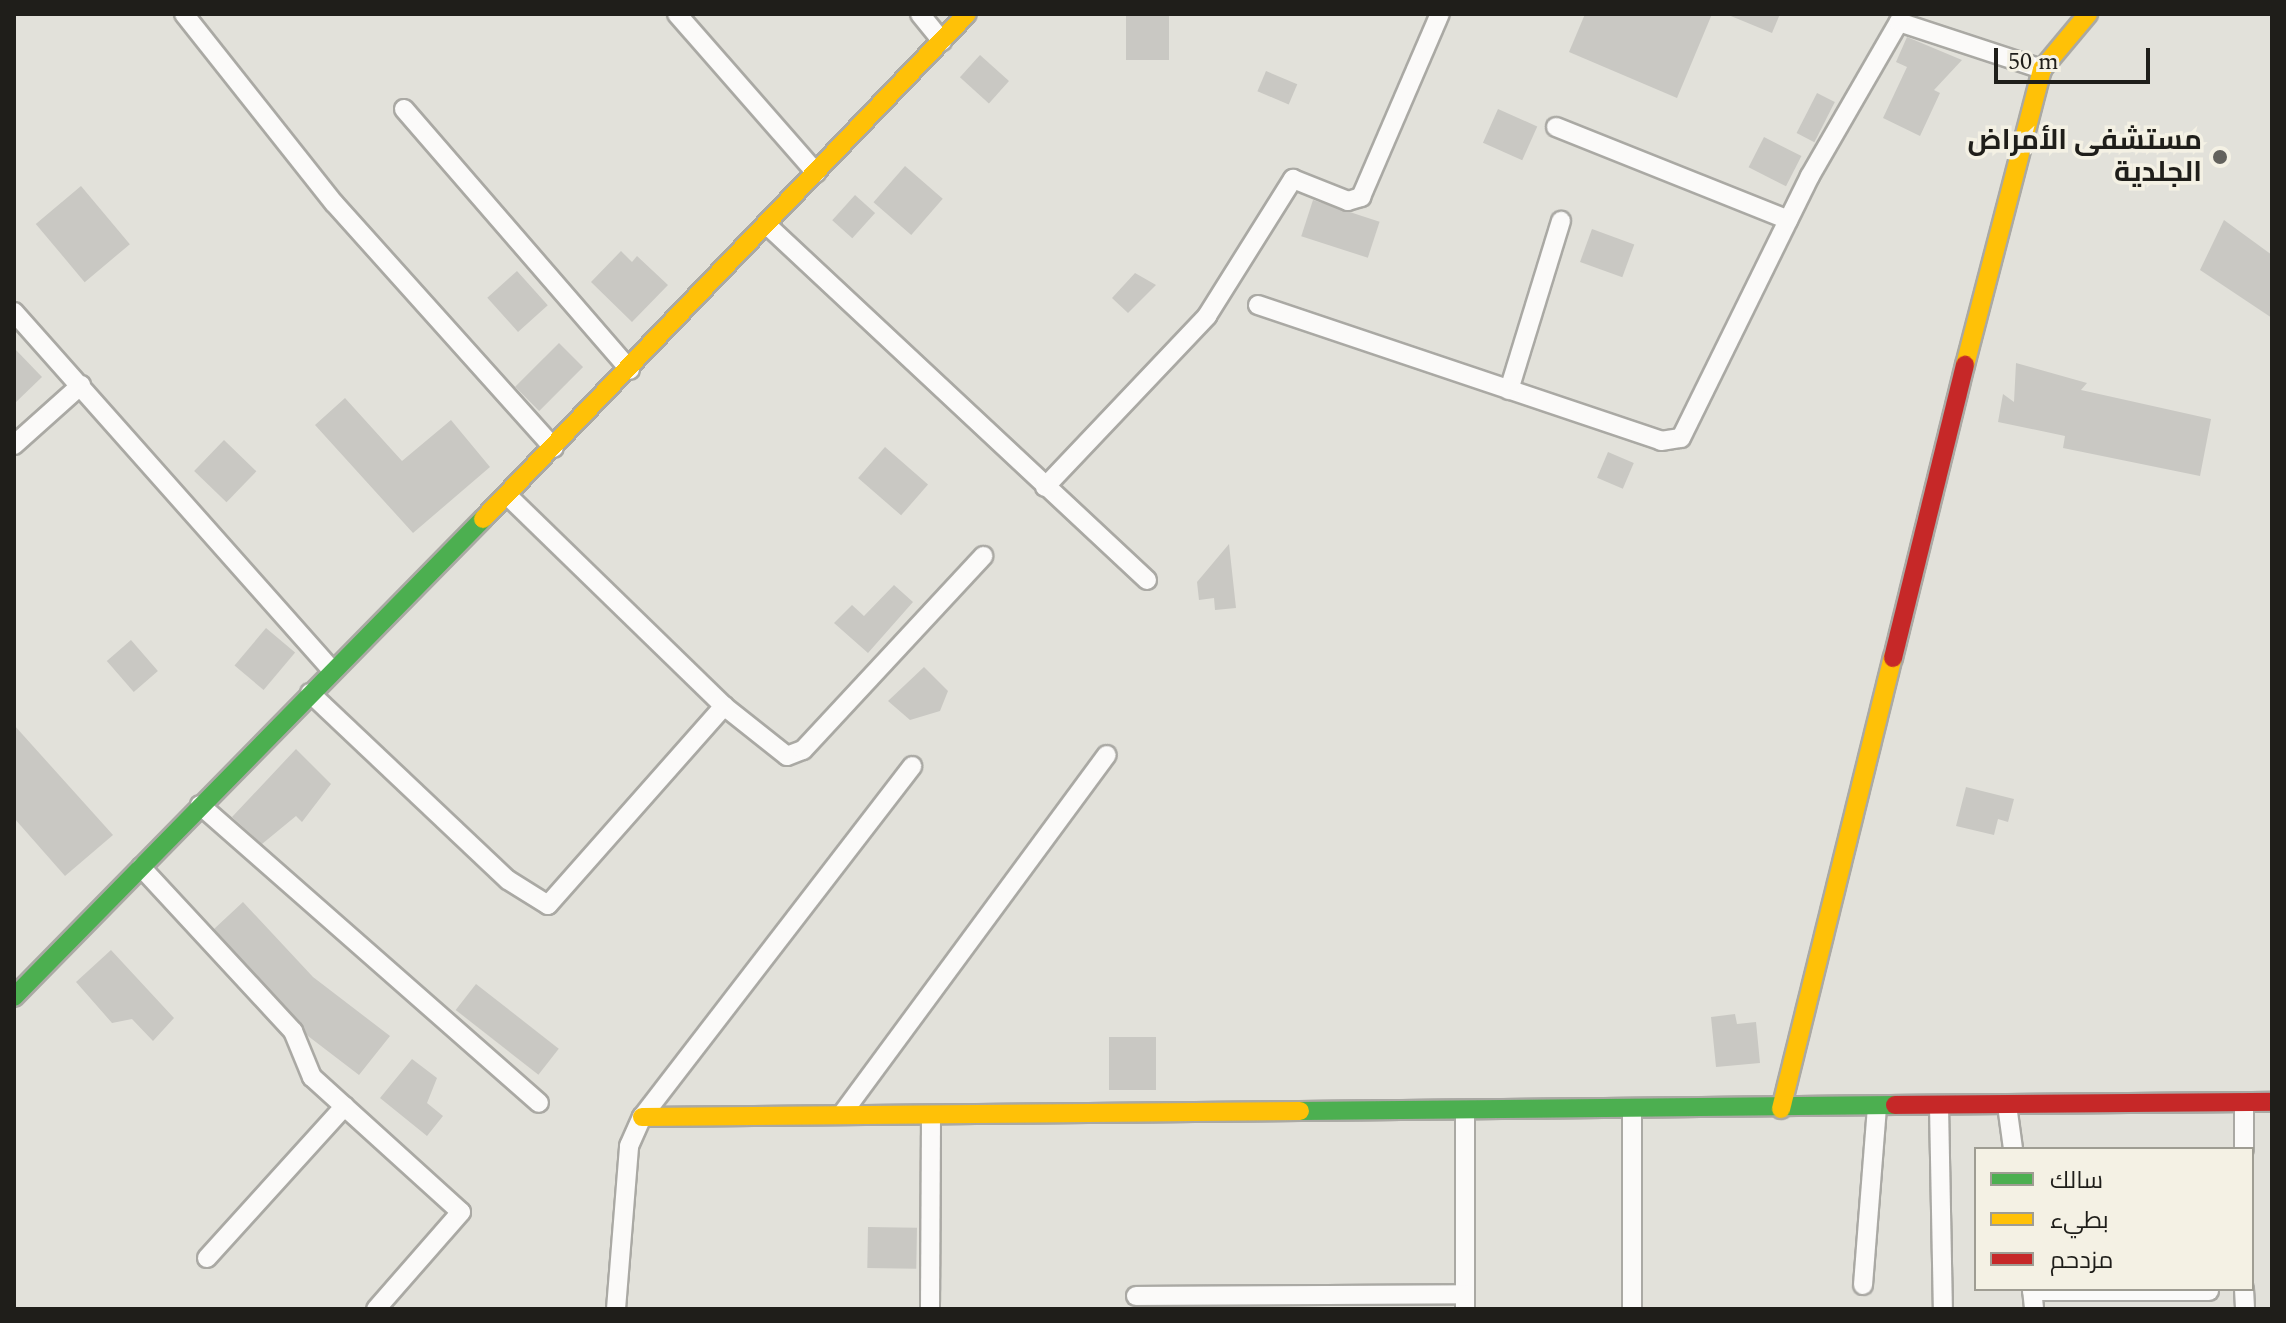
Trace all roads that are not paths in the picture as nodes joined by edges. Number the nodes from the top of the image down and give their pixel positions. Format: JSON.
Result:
{"nodes":[{"id":1,"x":184,"y":14,"type":"edge"},
{"id":2,"x":677,"y":14,"type":"edge"},
{"id":3,"x":920,"y":14,"type":"edge"},
{"id":4,"x":967,"y":14,"type":"edge"},
{"id":5,"x":1440,"y":14,"type":"edge"},
{"id":6,"x":2088,"y":14,"type":"edge"},
{"id":7,"x":942,"y":41,"type":"junction"},
{"id":8,"x":2042,"y":69,"type":"junction"},
{"id":9,"x":404,"y":109,"type":"dead end"},
{"id":10,"x":1556,"y":127,"type":"dead end"},
{"id":11,"x":816,"y":173,"type":"junction"},
{"id":12,"x":1788,"y":220,"type":"junction"},
{"id":13,"x":1561,"y":221,"type":"dead end"},
{"id":14,"x":767,"y":225,"type":"junction"},
{"id":15,"x":1258,"y":305,"type":"dead end"},
{"id":16,"x":14,"y":312,"type":"edge"},
{"id":17,"x":630,"y":370,"type":"junction"},
{"id":18,"x":81,"y":385,"type":"junction"},
{"id":19,"x":1509,"y":390,"type":"junction"},
{"id":20,"x":14,"y":445,"type":"edge"},
{"id":21,"x":554,"y":448,"type":"junction"},
{"id":22,"x":1045,"y":487,"type":"junction"},
{"id":23,"x":507,"y":495,"type":"junction"},
{"id":24,"x":983,"y":556,"type":"dead end"},
{"id":25,"x":1147,"y":580,"type":"dead end"},
{"id":26,"x":332,"y":670,"type":"junction"},
{"id":27,"x":310,"y":693,"type":"junction"},
{"id":28,"x":724,"y":706,"type":"junction"},
{"id":29,"x":1107,"y":755,"type":"dead end"},
{"id":30,"x":912,"y":766,"type":"dead end"},
{"id":31,"x":200,"y":805,"type":"junction"},
{"id":32,"x":141,"y":867,"type":"junction"},
{"id":33,"x":17,"y":986,"type":"edge"},
{"id":34,"x":2244,"y":1102,"type":"junction"},
{"id":35,"x":2272,"y":1102,"type":"edge"},
{"id":36,"x":539,"y":1103,"type":"dead end"},
{"id":37,"x":2007,"y":1105,"type":"junction"},
{"id":38,"x":345,"y":1106,"type":"junction"},
{"id":39,"x":1939,"y":1106,"type":"junction"},
{"id":40,"x":1877,"y":1107,"type":"junction"},
{"id":41,"x":1781,"y":1109,"type":"junction"},
{"id":42,"x":1632,"y":1112,"type":"junction"},
{"id":43,"x":842,"y":1114,"type":"junction"},
{"id":44,"x":1465,"y":1114,"type":"junction"},
{"id":45,"x":931,"y":1116,"type":"junction"},
{"id":46,"x":642,"y":1117,"type":"junction"},
{"id":47,"x":2013,"y":1147,"type":"edge"},
{"id":48,"x":2244,"y":1147,"type":"edge"},
{"id":49,"x":207,"y":1258,"type":"dead end"},
{"id":50,"x":1863,"y":1285,"type":"dead end"},
{"id":51,"x":2209,"y":1291,"type":"dead end"},
{"id":52,"x":1136,"y":1296,"type":"dead end"},
{"id":53,"x":2033,"y":1296,"type":"edge"},
{"id":54,"x":1465,"y":1302,"type":"edge"},
{"id":55,"x":376,"y":1309,"type":"edge"},
{"id":56,"x":616,"y":1309,"type":"edge"},
{"id":57,"x":930,"y":1309,"type":"edge"},
{"id":58,"x":1632,"y":1309,"type":"edge"},
{"id":59,"x":1943,"y":1309,"type":"edge"}],
"edges":[{"from":1,"to":21,"type":"street"},
{"from":2,"to":11,"type":"street"},
{"from":3,"to":7,"type":"street"},
{"from":4,"to":7,"type":"street"},
{"from":5,"to":22,"type":"street"},
{"from":6,"to":8,"type":"street"},
{"from":7,"to":11,"type":"street"},
{"from":8,"to":12,"type":"street"},
{"from":8,"to":41,"type":"street"},
{"from":9,"to":17,"type":"street"},
{"from":10,"to":12,"type":"street"},
{"from":11,"to":14,"type":"street"},
{"from":12,"to":19,"type":"street"},
{"from":13,"to":19,"type":"street"},
{"from":14,"to":17,"type":"street"},
{"from":14,"to":22,"type":"street"},
{"from":15,"to":19,"type":"street"},
{"from":16,"to":18,"type":"street"},
{"from":17,"to":21,"type":"street"},
{"from":18,"to":20,"type":"street"},
{"from":18,"to":26,"type":"street"},
{"from":21,"to":23,"type":"street"},
{"from":22,"to":25,"type":"street"},
{"from":23,"to":26,"type":"street"},
{"from":23,"to":28,"type":"street"},
{"from":24,"to":28,"type":"street"},
{"from":26,"to":27,"type":"street"},
{"from":27,"to":28,"type":"street"},
{"from":27,"to":31,"type":"street"},
{"from":29,"to":43,"type":"street"},
{"from":30,"to":46,"type":"street"},
{"from":31,"to":32,"type":"street"},
{"from":31,"to":36,"type":"street"},
{"from":32,"to":33,"type":"street"},
{"from":32,"to":38,"type":"street"},
{"from":34,"to":35,"type":"street"},
{"from":34,"to":37,"type":"street"},
{"from":34,"to":48,"type":"street"},
{"from":37,"to":39,"type":"street"},
{"from":37,"to":47,"type":"street"},
{"from":38,"to":49,"type":"street"},
{"from":38,"to":55,"type":"street"},
{"from":39,"to":40,"type":"street"},
{"from":39,"to":59,"type":"street"},
{"from":40,"to":41,"type":"street"},
{"from":40,"to":50,"type":"street"},
{"from":41,"to":42,"type":"street"},
{"from":42,"to":44,"type":"street"},
{"from":42,"to":58,"type":"street"},
{"from":43,"to":45,"type":"street"},
{"from":43,"to":46,"type":"street"},
{"from":44,"to":45,"type":"street"},
{"from":44,"to":54,"type":"street"},
{"from":45,"to":57,"type":"street"},
{"from":46,"to":56,"type":"street"},
{"from":51,"to":53,"type":"street"},
{"from":52,"to":54,"type":"street"}]}
